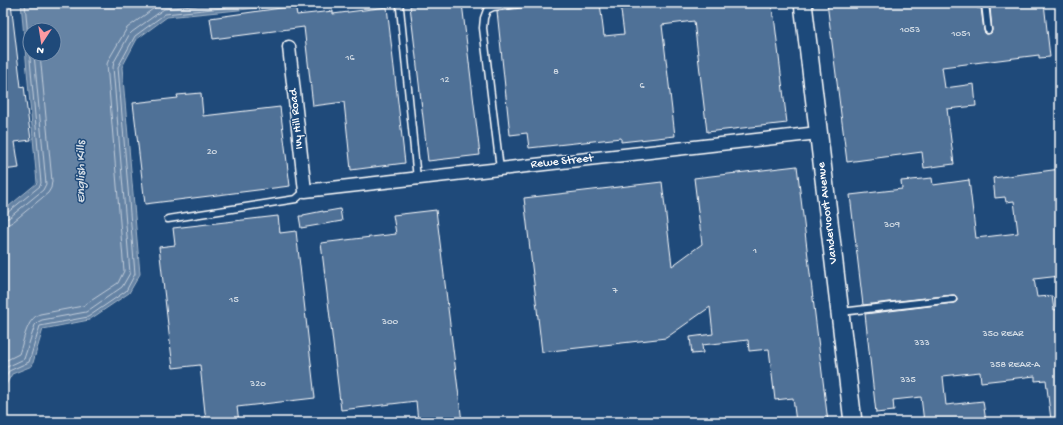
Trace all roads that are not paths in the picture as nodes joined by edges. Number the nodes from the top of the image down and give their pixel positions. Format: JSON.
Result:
{"nodes":[{"id":1,"x":522,"y":3,"type":"edge"},
{"id":2,"x":803,"y":3,"type":"edge"},
{"id":3,"x":985,"y":3,"type":"edge"},
{"id":4,"x":400,"y":8,"type":"dead end"},
{"id":5,"x":988,"y":30,"type":"dead end"},
{"id":6,"x":290,"y":47,"type":"dead end"},
{"id":7,"x":818,"y":133,"type":"junction"},
{"id":8,"x":500,"y":169,"type":"junction"},
{"id":9,"x":417,"y":179,"type":"junction"},
{"id":10,"x":305,"y":191,"type":"junction"},
{"id":11,"x":168,"y":219,"type":"dead end"},
{"id":12,"x":953,"y":300,"type":"dead end"},
{"id":13,"x":840,"y":312,"type":"junction"},
{"id":14,"x":853,"y":422,"type":"edge"}],
"edges":[{"from":1,"to":8,"type":"lane"},
{"from":2,"to":7,"type":"main road","name":"Vandervoort Avenue"},
{"from":3,"to":5,"type":"lane"},
{"from":4,"to":9,"type":"lane"},
{"from":6,"to":10,"type":"street","name":"Ivy Hill Road"},
{"from":7,"to":8,"type":"street","name":"Rewe Street"},
{"from":7,"to":13,"type":"main road","name":"Vandervoort Avenue"},
{"from":8,"to":9,"type":"street","name":"Rewe Street"},
{"from":9,"to":10,"type":"street","name":"Rewe Street"},
{"from":10,"to":11,"type":"lane"},
{"from":12,"to":13,"type":"lane"},
{"from":13,"to":14,"type":"main road","name":"Vandervoort Avenue"}]}
